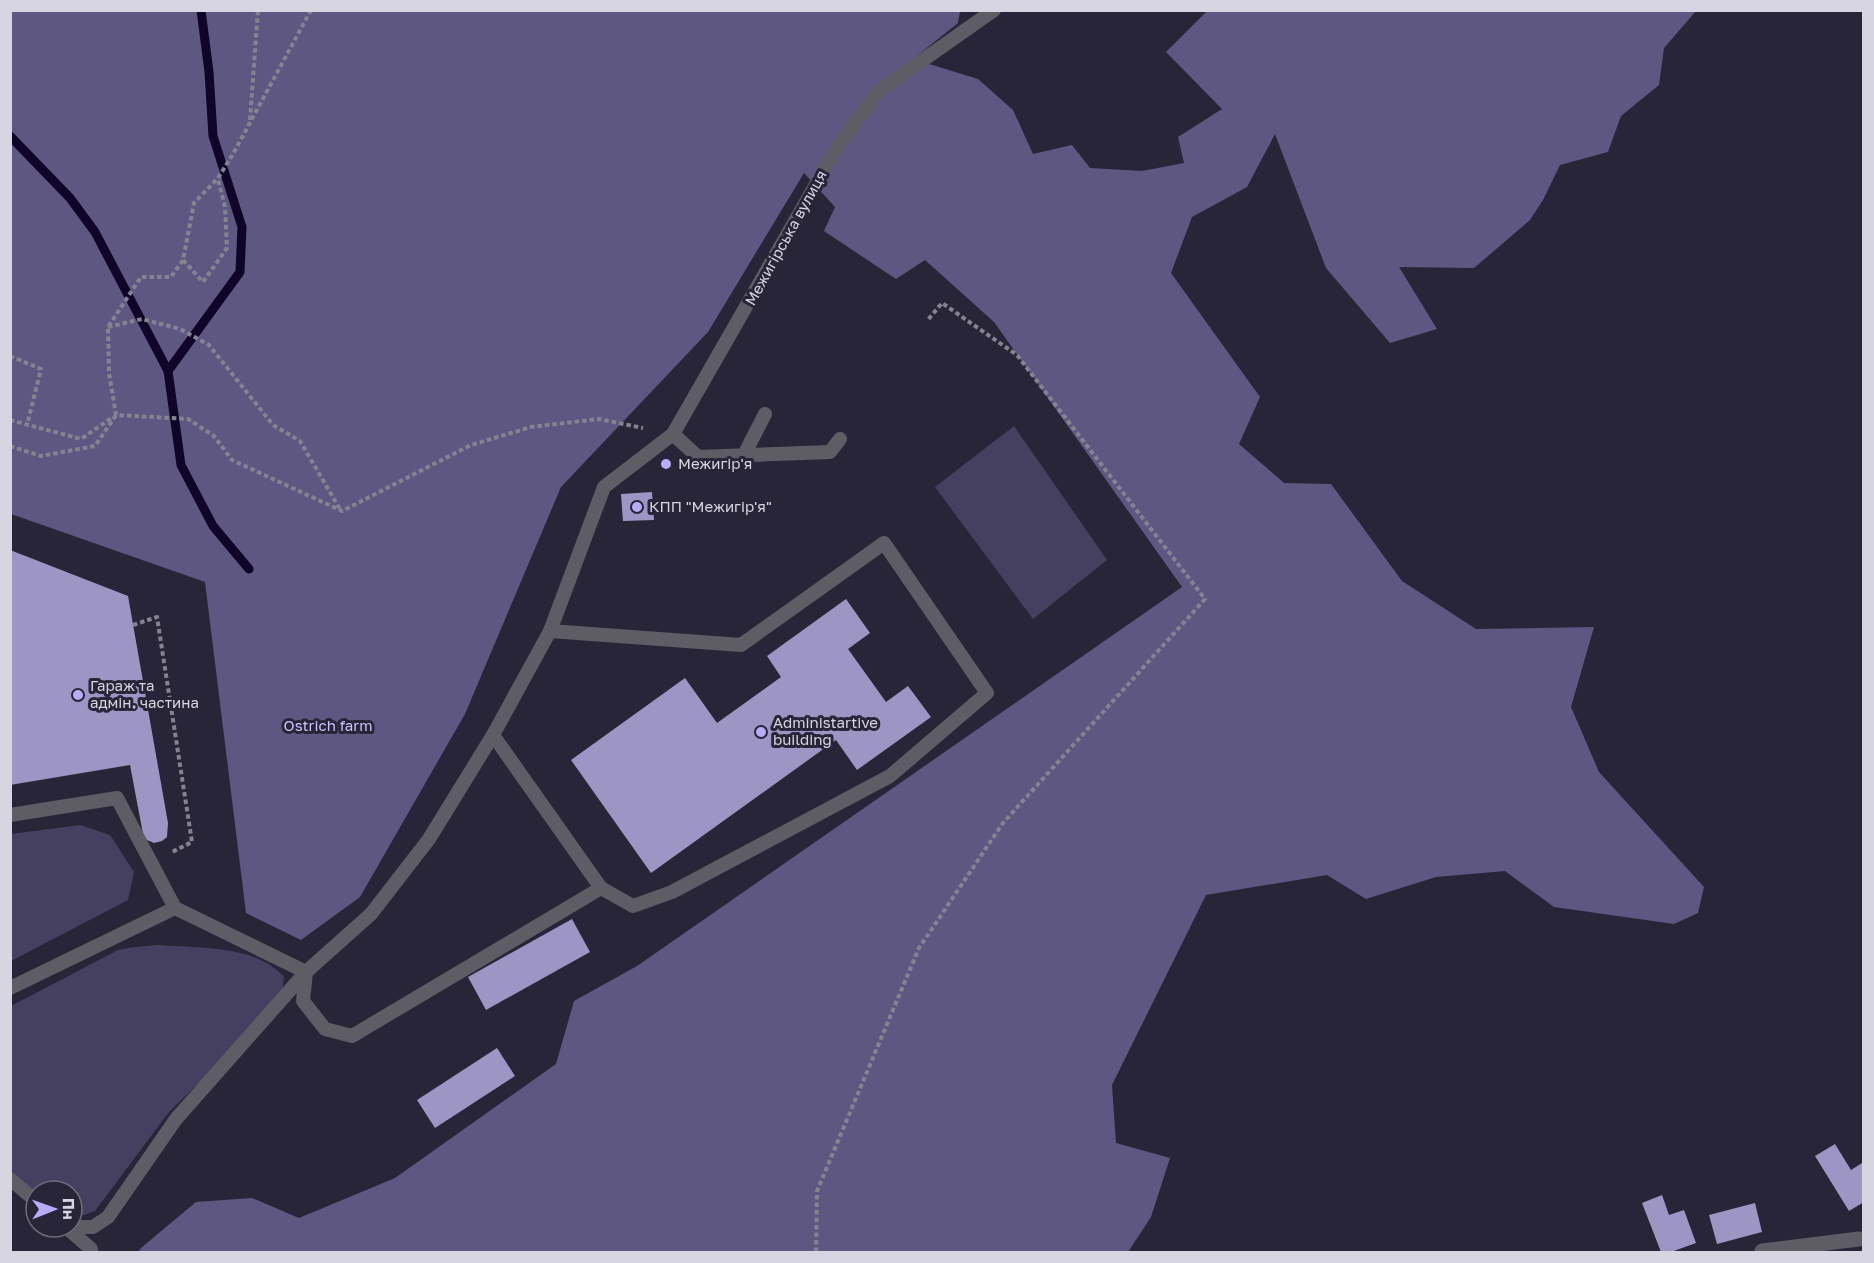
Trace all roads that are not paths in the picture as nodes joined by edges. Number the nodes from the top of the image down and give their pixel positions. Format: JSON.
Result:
{"nodes":[{"id":1,"x":994,"y":10,"type":"edge"},
{"id":2,"x":765,"y":414,"type":"dead end"},
{"id":3,"x":673,"y":434,"type":"junction"},
{"id":4,"x":840,"y":439,"type":"dead end"},
{"id":5,"x":744,"y":455,"type":"junction"},
{"id":6,"x":550,"y":631,"type":"junction"},
{"id":7,"x":493,"y":735,"type":"junction"},
{"id":8,"x":10,"y":815,"type":"edge"},
{"id":9,"x":601,"y":888,"type":"junction"},
{"id":10,"x":175,"y":908,"type":"junction"},
{"id":11,"x":306,"y":972,"type":"junction"},
{"id":12,"x":10,"y":988,"type":"edge"},
{"id":13,"x":10,"y":1179,"type":"edge"},
{"id":14,"x":24,"y":1191,"type":"edge"},
{"id":15,"x":84,"y":1227,"type":"edge"},
{"id":16,"x":1861,"y":1236,"type":"edge"},
{"id":17,"x":80,"y":1239,"type":"edge"},
{"id":18,"x":1762,"y":1251,"type":"edge"},
{"id":19,"x":91,"y":1252,"type":"edge"},
{"id":20,"x":1851,"y":1252,"type":"edge"}],
"edges":[{"from":1,"to":3,"type":"lane","name":"Межигірська вулиця"},
{"from":2,"to":5,"type":"lane"},
{"from":3,"to":5,"type":"lane"},
{"from":3,"to":6,"type":"lane","name":"Межигірська вулиця"},
{"from":4,"to":5,"type":"lane"},
{"from":6,"to":7,"type":"lane"},
{"from":6,"to":9,"type":"lane"},
{"from":7,"to":9,"type":"lane"},
{"from":7,"to":11,"type":"lane"},
{"from":8,"to":10,"type":"lane"},
{"from":9,"to":11,"type":"lane"},
{"from":10,"to":11,"type":"lane"},
{"from":10,"to":12,"type":"lane"},
{"from":11,"to":15,"type":"lane"},
{"from":13,"to":14,"type":"lane"},
{"from":16,"to":18,"type":"street"},
{"from":16,"to":20,"type":"street"},
{"from":17,"to":19,"type":"lane"}]}
